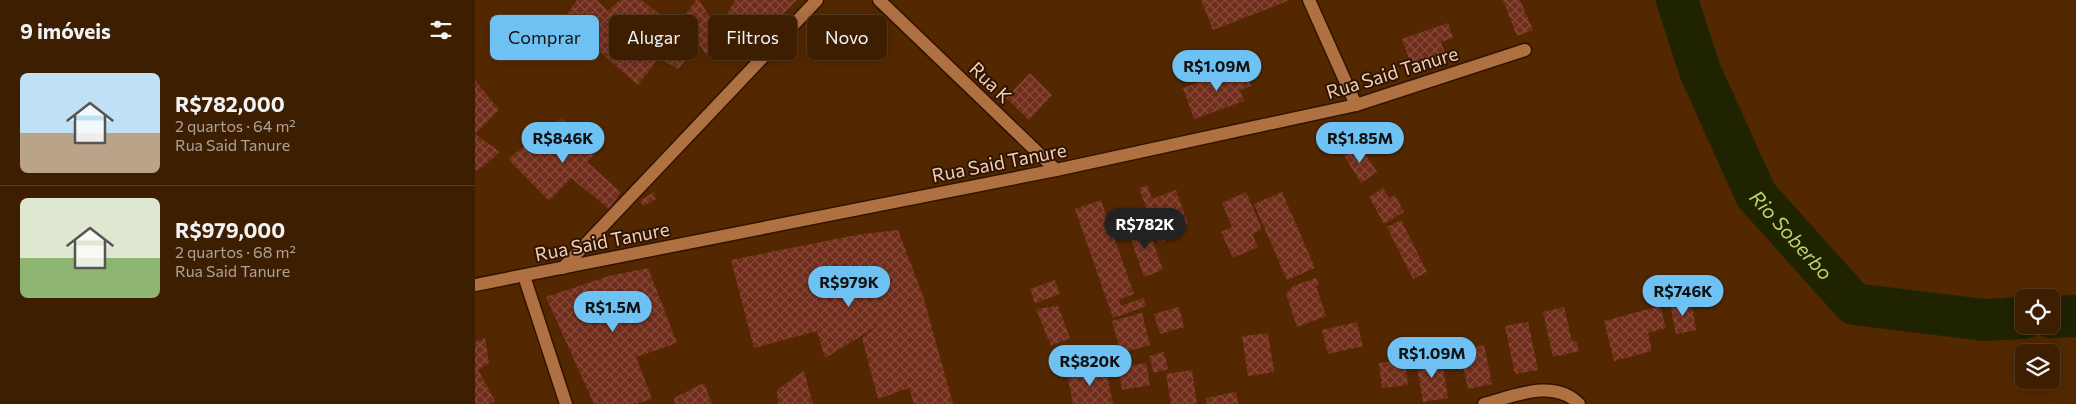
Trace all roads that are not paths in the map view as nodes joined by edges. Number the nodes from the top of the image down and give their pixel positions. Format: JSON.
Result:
{"nodes":[{"id":1,"x":817,"y":0,"type":"edge"},
{"id":2,"x":879,"y":0,"type":"edge"},
{"id":3,"x":1309,"y":0,"type":"edge"},
{"id":4,"x":1525,"y":50,"type":"dead end"},
{"id":5,"x":1356,"y":105,"type":"junction"},
{"id":6,"x":1056,"y":170,"type":"junction"},
{"id":7,"x":563,"y":268,"type":"junction"},
{"id":8,"x":524,"y":276,"type":"junction"},
{"id":9,"x":475,"y":285,"type":"edge"},
{"id":10,"x":566,"y":404,"type":"edge"},
{"id":11,"x":1484,"y":404,"type":"edge"},
{"id":12,"x":1579,"y":404,"type":"edge"}],
"edges":[{"from":1,"to":7,"type":"street"},
{"from":2,"to":6,"type":"street","name":"Rua K"},
{"from":3,"to":5,"type":"street"},
{"from":4,"to":5,"type":"street","name":"Rua Said Tanure"},
{"from":5,"to":6,"type":"street","name":"Rua Said Tanure"},
{"from":6,"to":7,"type":"street","name":"Rua Said Tanure"},
{"from":7,"to":8,"type":"street","name":"Rua Said Tanure"},
{"from":8,"to":9,"type":"street","name":"Rua Said Tanure"},
{"from":8,"to":10,"type":"street"},
{"from":11,"to":12,"type":"street"}]}
